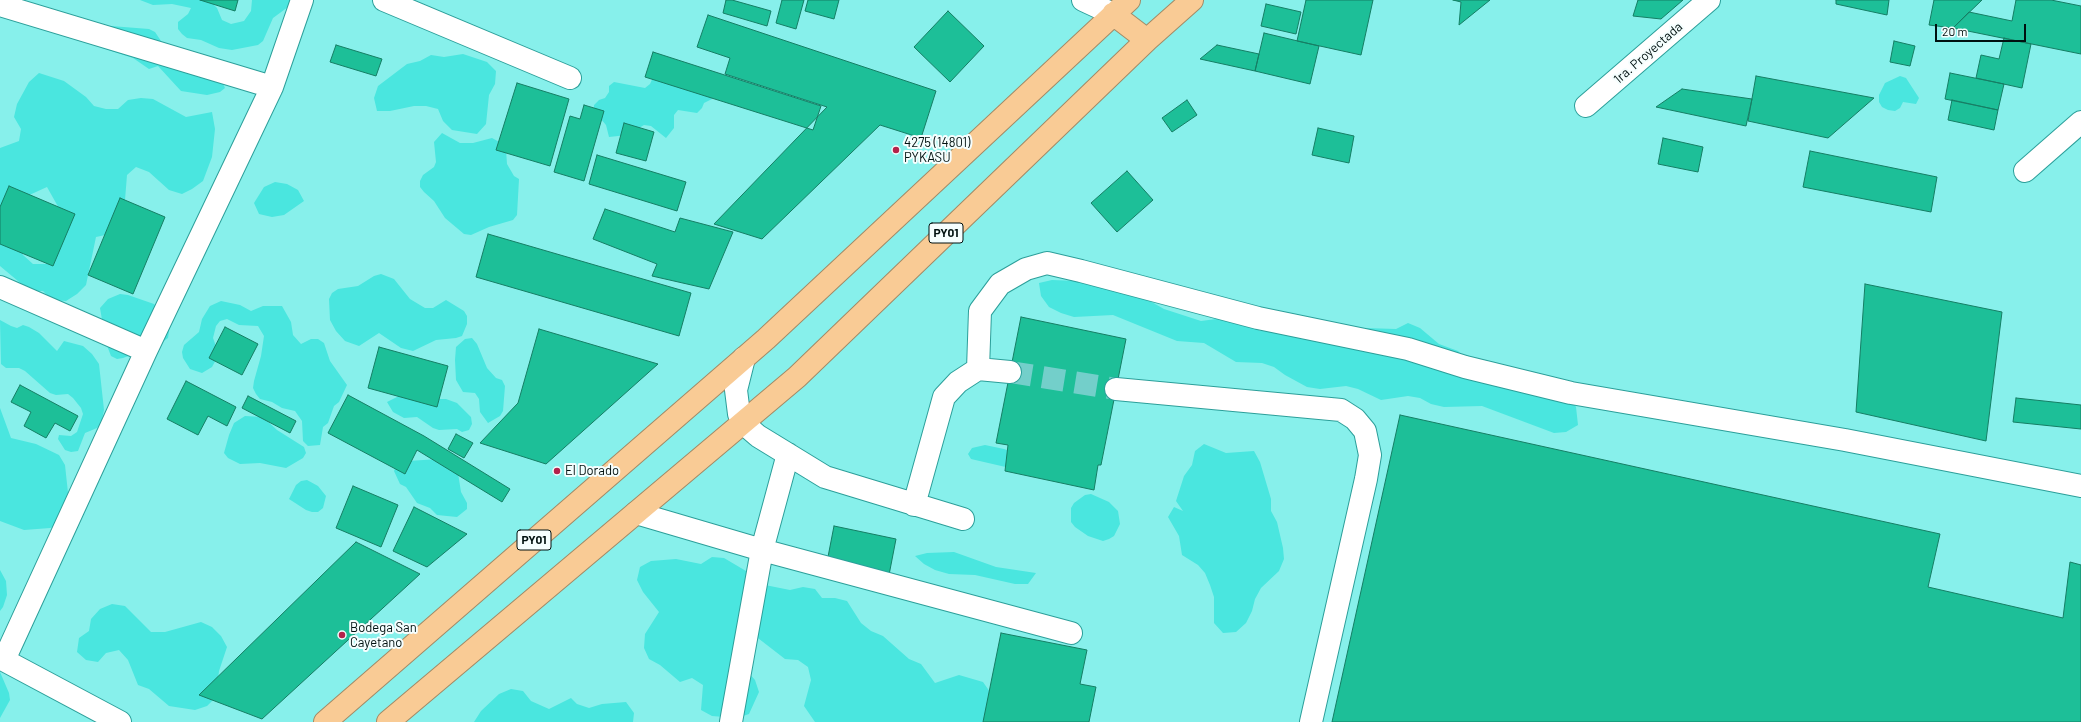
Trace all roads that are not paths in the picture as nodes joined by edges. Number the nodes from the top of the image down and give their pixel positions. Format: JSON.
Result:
{"nodes":[{"id":1,"x":302,"y":0,"type":"edge"},
{"id":2,"x":384,"y":0,"type":"edge"},
{"id":3,"x":1083,"y":0,"type":"edge"},
{"id":4,"x":1129,"y":0,"type":"edge"},
{"id":5,"x":1192,"y":0,"type":"edge"},
{"id":6,"x":1709,"y":0,"type":"edge"},
{"id":7,"x":0,"y":5,"type":"edge"},
{"id":8,"x":1113,"y":14,"type":"junction"},
{"id":9,"x":1147,"y":40,"type":"junction"},
{"id":10,"x":570,"y":78,"type":"dead end"},
{"id":11,"x":272,"y":87,"type":"junction"},
{"id":12,"x":1586,"y":106,"type":"dead end"},
{"id":13,"x":2081,"y":122,"type":"edge"},
{"id":14,"x":2025,"y":171,"type":"dead end"},
{"id":15,"x":0,"y":287,"type":"edge"},
{"id":16,"x":146,"y":351,"type":"junction"},
{"id":17,"x":744,"y":358,"type":"junction"},
{"id":18,"x":978,"y":368,"type":"junction"},
{"id":19,"x":1010,"y":372,"type":"tunnel mouth"},
{"id":20,"x":1116,"y":389,"type":"tunnel mouth"},
{"id":21,"x":743,"y":423,"type":"junction"},
{"id":22,"x":788,"y":454,"type":"junction"},
{"id":23,"x":2081,"y":486,"type":"edge"},
{"id":24,"x":914,"y":505,"type":"junction"},
{"id":25,"x":636,"y":513,"type":"junction"},
{"id":26,"x":963,"y":519,"type":"dead end"},
{"id":27,"x":762,"y":550,"type":"junction"},
{"id":28,"x":1071,"y":633,"type":"dead end"},
{"id":29,"x":2,"y":659,"type":"edge"},
{"id":30,"x":120,"y":722,"type":"edge"},
{"id":31,"x":325,"y":722,"type":"edge"},
{"id":32,"x":388,"y":722,"type":"edge"},
{"id":33,"x":731,"y":722,"type":"edge"},
{"id":34,"x":1311,"y":722,"type":"edge"}],
"edges":[{"from":1,"to":11,"type":"street"},
{"from":2,"to":10,"type":"street"},
{"from":3,"to":8,"type":"street"},
{"from":4,"to":8,"type":"highway","number":"PY01"},
{"from":5,"to":9,"type":"highway","number":"PY01"},
{"from":6,"to":12,"type":"street","name":"1ra. Proyectada"},
{"from":7,"to":11,"type":"street"},
{"from":8,"to":9,"type":"highway"},
{"from":8,"to":17,"type":"highway","number":"PY01"},
{"from":9,"to":21,"type":"highway","number":"PY01"},
{"from":11,"to":16,"type":"street"},
{"from":13,"to":14,"type":"street"},
{"from":15,"to":16,"type":"street"},
{"from":16,"to":29,"type":"street"},
{"from":17,"to":21,"type":"street"},
{"from":17,"to":31,"type":"highway","number":"PY01"},
{"from":18,"to":19,"type":"street"},
{"from":18,"to":23,"type":"street"},
{"from":18,"to":24,"type":"street"},
{"from":20,"to":34,"type":"street"},
{"from":21,"to":22,"type":"street"},
{"from":21,"to":25,"type":"highway","number":"PY01"},
{"from":22,"to":24,"type":"street"},
{"from":22,"to":27,"type":"street"},
{"from":24,"to":26,"type":"street"},
{"from":25,"to":27,"type":"street"},
{"from":25,"to":32,"type":"highway","number":"PY01"},
{"from":27,"to":28,"type":"street"},
{"from":27,"to":33,"type":"street"},
{"from":29,"to":30,"type":"street"}]}
